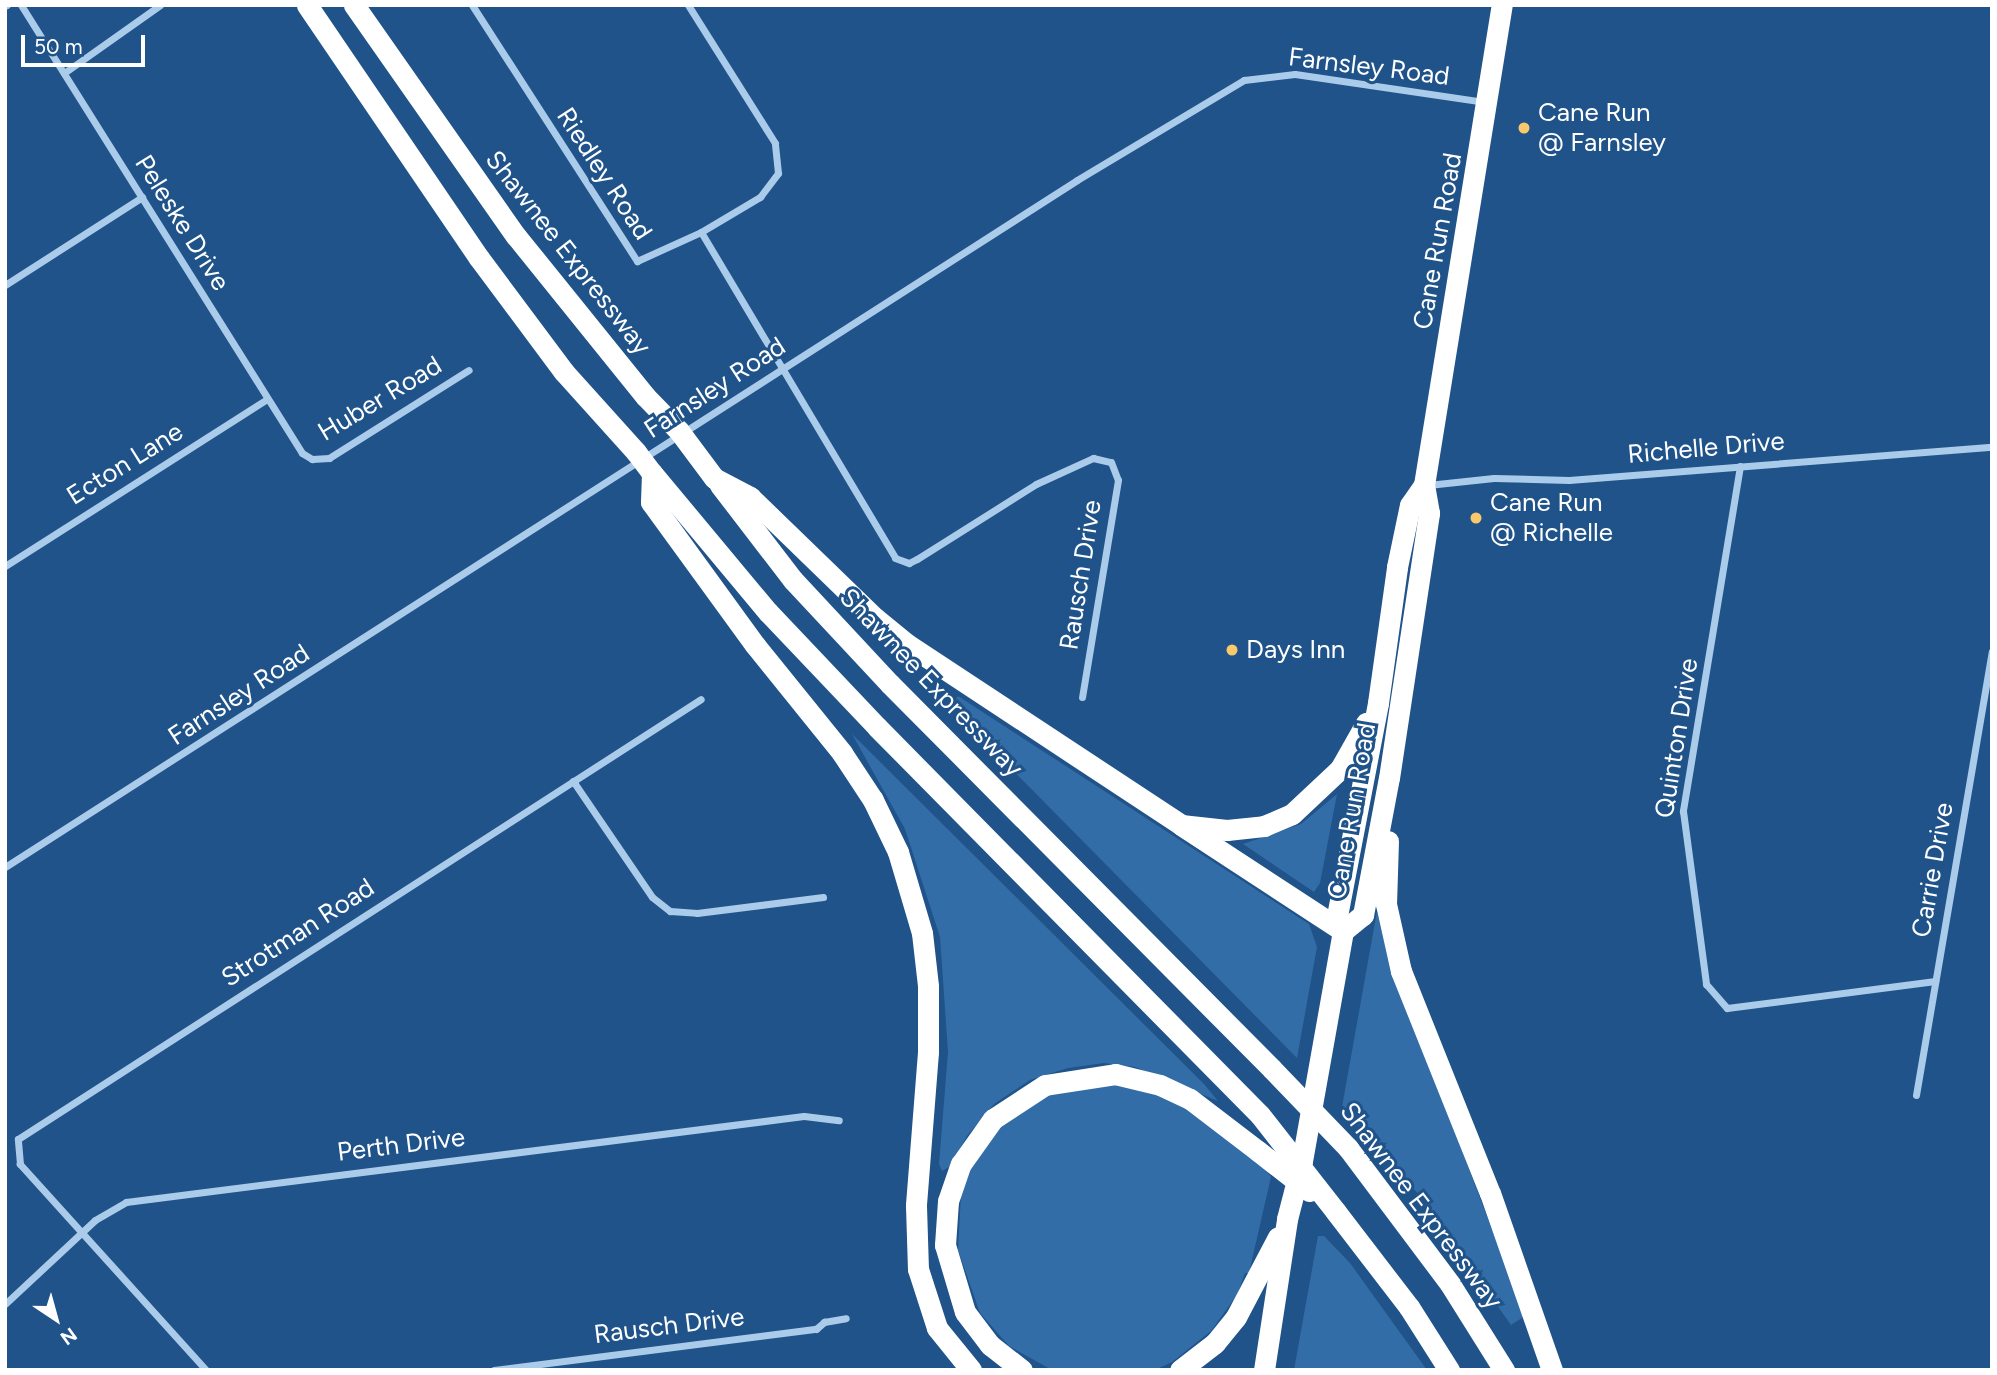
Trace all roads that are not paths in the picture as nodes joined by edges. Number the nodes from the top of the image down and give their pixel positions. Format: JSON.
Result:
{"nodes":[{"id":1,"x":21,"y":5,"type":"edge"},
{"id":2,"x":160,"y":5,"type":"edge"},
{"id":3,"x":307,"y":5,"type":"edge"},
{"id":4,"x":354,"y":5,"type":"edge"},
{"id":5,"x":472,"y":5,"type":"edge"},
{"id":6,"x":688,"y":5,"type":"edge"},
{"id":7,"x":1502,"y":5,"type":"edge"},
{"id":8,"x":64,"y":73,"type":"junction"},
{"id":9,"x":1487,"y":102,"type":"junction"},
{"id":10,"x":142,"y":197,"type":"junction"},
{"id":11,"x":701,"y":232,"type":"junction"},
{"id":12,"x":5,"y":285,"type":"edge"},
{"id":13,"x":469,"y":370,"type":"dead end"},
{"id":14,"x":783,"y":370,"type":"junction"},
{"id":15,"x":267,"y":399,"type":"junction"},
{"id":16,"x":1992,"y":447,"type":"edge"},
{"id":17,"x":312,"y":459,"type":"joint"},
{"id":18,"x":1740,"y":466,"type":"junction"},
{"id":19,"x":653,"y":473,"type":"junction"},
{"id":20,"x":714,"y":478,"type":"junction"},
{"id":21,"x":1424,"y":485,"type":"junction"},
{"id":22,"x":5,"y":566,"type":"edge"},
{"id":23,"x":1992,"y":652,"type":"edge"},
{"id":24,"x":1082,"y":697,"type":"dead end"},
{"id":25,"x":701,"y":699,"type":"dead end"},
{"id":26,"x":1378,"y":703,"type":"junction"},
{"id":27,"x":1389,"y":778,"type":"junction"},
{"id":28,"x":573,"y":781,"type":"junction"},
{"id":29,"x":1181,"y":825,"type":"junction"},
{"id":30,"x":5,"y":867,"type":"edge"},
{"id":31,"x":823,"y":897,"type":"dead end"},
{"id":32,"x":1343,"y":931,"type":"junction"},
{"id":33,"x":1935,"y":981,"type":"junction"},
{"id":34,"x":1916,"y":1095,"type":"dead end"},
{"id":35,"x":839,"y":1119,"type":"dead end"},
{"id":36,"x":1336,"y":1212,"type":"junction"},
{"id":37,"x":1287,"y":1219,"type":"junction"},
{"id":38,"x":82,"y":1233,"type":"junction"},
{"id":39,"x":5,"y":1304,"type":"edge"},
{"id":40,"x":846,"y":1318,"type":"dead end"},
{"id":41,"x":206,"y":1370,"type":"edge"},
{"id":42,"x":495,"y":1370,"type":"edge"},
{"id":43,"x":971,"y":1370,"type":"edge"},
{"id":44,"x":1022,"y":1370,"type":"edge"},
{"id":45,"x":1180,"y":1370,"type":"edge"},
{"id":46,"x":1264,"y":1370,"type":"edge"},
{"id":47,"x":1449,"y":1370,"type":"edge"},
{"id":48,"x":1504,"y":1370,"type":"edge"},
{"id":49,"x":1552,"y":1370,"type":"edge"}],
"edges":[{"from":1,"to":8,"type":"street","name":"Peleske Drive"},
{"from":2,"to":8,"type":"street"},
{"from":3,"to":19,"type":"highway","bridge":true},
{"from":4,"to":20,"type":"highway","name":"Shawnee Expressway","bridge":true},
{"from":5,"to":11,"type":"street","name":"Riedley Road"},
{"from":6,"to":11,"type":"street"},
{"from":7,"to":9,"type":"highway","name":"Cane Run Road"},
{"from":8,"to":10,"type":"street","name":"Peleske Drive"},
{"from":9,"to":14,"type":"street","name":"Farnsley Road"},
{"from":9,"to":21,"type":"highway","name":"Cane Run Road"},
{"from":10,"to":12,"type":"street"},
{"from":10,"to":15,"type":"street","name":"Peleske Drive"},
{"from":11,"to":14,"type":"street"},
{"from":13,"to":17,"type":"street","name":"Huber Road"},
{"from":14,"to":24,"type":"street","name":"Rausch Drive"},
{"from":14,"to":30,"type":"street","name":"Farnsley Road"},
{"from":15,"to":17,"type":"street","name":"Peleske Drive"},
{"from":15,"to":22,"type":"street","name":"Ecton Lane"},
{"from":16,"to":18,"type":"street","name":"Richelle Drive"},
{"from":18,"to":21,"type":"street","name":"Richelle Drive"},
{"from":18,"to":33,"type":"street","name":"Quinton Drive"},
{"from":19,"to":36,"type":"highway","bridge":true},
{"from":19,"to":43,"type":"highway"},
{"from":20,"to":29,"type":"highway"},
{"from":20,"to":48,"type":"highway","name":"Shawnee Expressway","bridge":true},
{"from":21,"to":26,"type":"highway","name":"Cane Run Road"},
{"from":21,"to":27,"type":"highway","name":"Cane Run Road"},
{"from":23,"to":33,"type":"street","name":"Carrie Drive"},
{"from":25,"to":28,"type":"street","name":"Strotman Road"},
{"from":26,"to":29,"type":"highway"},
{"from":26,"to":32,"type":"highway","name":"Cane Run Road"},
{"from":27,"to":32,"type":"highway","name":"Cane Run Road"},
{"from":27,"to":49,"type":"highway"},
{"from":28,"to":31,"type":"street"},
{"from":28,"to":38,"type":"street","name":"Strotman Road"},
{"from":29,"to":32,"type":"highway"},
{"from":32,"to":37,"type":"highway","name":"Cane Run Road"},
{"from":33,"to":34,"type":"street","name":"Carrie Drive"},
{"from":35,"to":38,"type":"street","name":"Perth Drive"},
{"from":36,"to":44,"type":"highway","bridge":true},
{"from":36,"to":47,"type":"highway"},
{"from":37,"to":45,"type":"highway"},
{"from":37,"to":46,"type":"highway","name":"Cane Run Road"},
{"from":38,"to":39,"type":"street","name":"Perth Drive"},
{"from":38,"to":41,"type":"street"},
{"from":40,"to":42,"type":"street","name":"Rausch Drive"}]}
